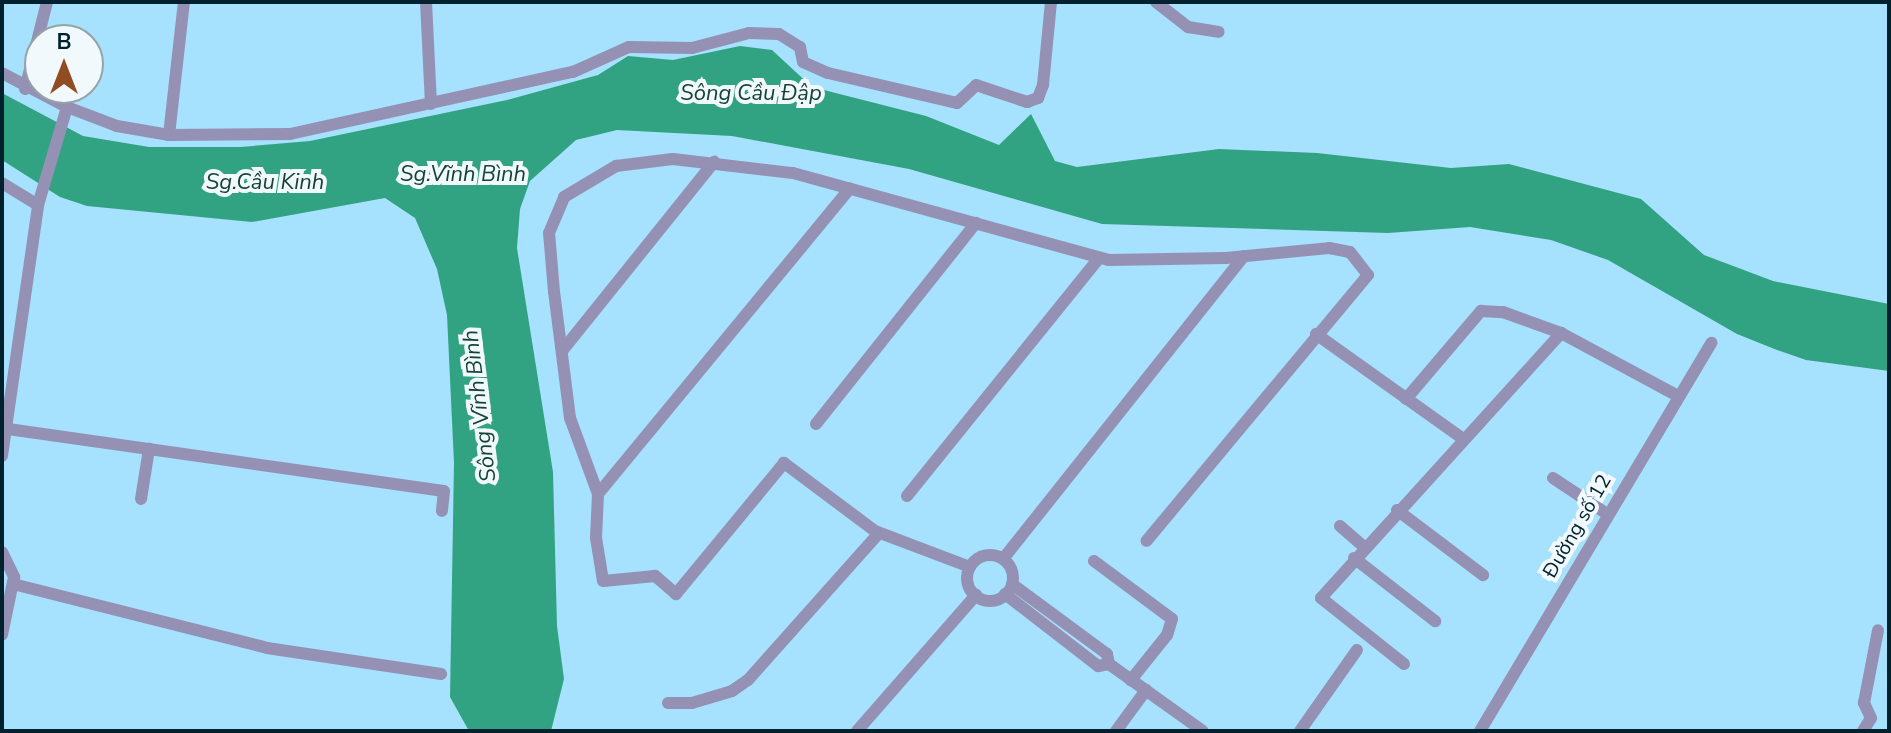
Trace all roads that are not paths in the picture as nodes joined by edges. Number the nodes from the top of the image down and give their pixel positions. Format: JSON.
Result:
{"nodes":[{"id":1,"x":47,"y":2,"type":"edge"},
{"id":2,"x":184,"y":2,"type":"edge"},
{"id":3,"x":426,"y":2,"type":"edge"},
{"id":4,"x":1051,"y":2,"type":"edge"},
{"id":5,"x":1156,"y":2,"type":"edge"},
{"id":6,"x":41,"y":24,"type":"edge"},
{"id":7,"x":1219,"y":32,"type":"dead end"},
{"id":8,"x":2,"y":73,"type":"edge"},
{"id":9,"x":24,"y":88,"type":"edge"},
{"id":10,"x":60,"y":104,"type":"edge"},
{"id":11,"x":431,"y":104,"type":"junction"},
{"id":12,"x":67,"y":107,"type":"junction"},
{"id":13,"x":169,"y":135,"type":"junction"},
{"id":14,"x":714,"y":162,"type":"junction"},
{"id":15,"x":2,"y":183,"type":"edge"},
{"id":16,"x":850,"y":188,"type":"junction"},
{"id":17,"x":40,"y":200,"type":"junction"},
{"id":18,"x":976,"y":223,"type":"junction"},
{"id":19,"x":1244,"y":256,"type":"junction"},
{"id":20,"x":1099,"y":258,"type":"junction"},
{"id":21,"x":1561,"y":333,"type":"junction"},
{"id":22,"x":1316,"y":334,"type":"junction"},
{"id":23,"x":1711,"y":343,"type":"dead end"},
{"id":24,"x":562,"y":351,"type":"junction"},
{"id":25,"x":1676,"y":395,"type":"junction"},
{"id":26,"x":1406,"y":399,"type":"junction"},
{"id":27,"x":816,"y":424,"type":"dead end"},
{"id":28,"x":8,"y":429,"type":"junction"},
{"id":29,"x":1462,"y":438,"type":"junction"},
{"id":30,"x":149,"y":449,"type":"junction"},
{"id":31,"x":2,"y":456,"type":"edge"},
{"id":32,"x":1553,"y":478,"type":"dead end"},
{"id":33,"x":598,"y":494,"type":"junction"},
{"id":34,"x":907,"y":496,"type":"dead end"},
{"id":35,"x":141,"y":499,"type":"dead end"},
{"id":36,"x":1397,"y":510,"type":"junction"},
{"id":37,"x":442,"y":511,"type":"dead end"},
{"id":38,"x":1607,"y":514,"type":"junction"},
{"id":39,"x":1340,"y":526,"type":"dead end"},
{"id":40,"x":879,"y":533,"type":"junction"},
{"id":41,"x":1146,"y":541,"type":"dead end"},
{"id":42,"x":1364,"y":547,"type":"junction"},
{"id":43,"x":2,"y":552,"type":"edge"},
{"id":44,"x":1354,"y":558,"type":"junction"},
{"id":45,"x":1003,"y":559,"type":"junction"},
{"id":46,"x":1094,"y":561,"type":"dead end"},
{"id":47,"x":970,"y":567,"type":"junction"},
{"id":48,"x":1483,"y":575,"type":"dead end"},
{"id":49,"x":13,"y":584,"type":"junction"},
{"id":50,"x":1008,"y":589,"type":"junction"},
{"id":51,"x":976,"y":595,"type":"junction"},
{"id":52,"x":1435,"y":621,"type":"dead end"},
{"id":53,"x":1878,"y":630,"type":"dead end"},
{"id":54,"x":2,"y":635,"type":"edge"},
{"id":55,"x":1357,"y":650,"type":"dead end"},
{"id":56,"x":1404,"y":664,"type":"dead end"},
{"id":57,"x":441,"y":674,"type":"dead end"},
{"id":58,"x":1131,"y":680,"type":"junction"},
{"id":59,"x":1146,"y":690,"type":"junction"},
{"id":60,"x":668,"y":703,"type":"dead end"},
{"id":61,"x":857,"y":731,"type":"edge"},
{"id":62,"x":1116,"y":731,"type":"edge"},
{"id":63,"x":1203,"y":731,"type":"edge"},
{"id":64,"x":1300,"y":731,"type":"edge"},
{"id":65,"x":1480,"y":731,"type":"edge"},
{"id":66,"x":1863,"y":731,"type":"edge"}],
"edges":[{"from":1,"to":6,"type":"street"},
{"from":2,"to":13,"type":"street"},
{"from":3,"to":11,"type":"street"},
{"from":4,"to":11,"type":"street"},
{"from":5,"to":7,"type":"street"},
{"from":8,"to":9,"type":"street"},
{"from":10,"to":12,"type":"street"},
{"from":11,"to":13,"type":"street"},
{"from":12,"to":13,"type":"street"},
{"from":12,"to":17,"type":"street"},
{"from":14,"to":16,"type":"street"},
{"from":14,"to":24,"type":"street"},
{"from":14,"to":24,"type":"street"},
{"from":15,"to":17,"type":"street"},
{"from":16,"to":18,"type":"street"},
{"from":16,"to":33,"type":"street"},
{"from":17,"to":28,"type":"street"},
{"from":18,"to":20,"type":"street"},
{"from":18,"to":27,"type":"street"},
{"from":19,"to":20,"type":"street"},
{"from":19,"to":22,"type":"street"},
{"from":19,"to":45,"type":"street"},
{"from":20,"to":34,"type":"street"},
{"from":21,"to":25,"type":"street"},
{"from":21,"to":26,"type":"street"},
{"from":21,"to":29,"type":"street"},
{"from":22,"to":26,"type":"street"},
{"from":22,"to":41,"type":"street"},
{"from":23,"to":25,"type":"street","name":"Đường số 12"},
{"from":24,"to":33,"type":"street"},
{"from":25,"to":38,"type":"street","name":"Đường số 12"},
{"from":26,"to":29,"type":"street"},
{"from":28,"to":30,"type":"street"},
{"from":28,"to":31,"type":"street"},
{"from":29,"to":36,"type":"street"},
{"from":30,"to":35,"type":"street"},
{"from":30,"to":37,"type":"street"},
{"from":32,"to":38,"type":"street"},
{"from":33,"to":40,"type":"street"},
{"from":36,"to":42,"type":"street"},
{"from":36,"to":48,"type":"street"},
{"from":38,"to":65,"type":"street","name":"Đường số 12"},
{"from":39,"to":42,"type":"street"},
{"from":40,"to":47,"type":"street"},
{"from":40,"to":60,"type":"street"},
{"from":42,"to":44,"type":"street"},
{"from":43,"to":49,"type":"street"},
{"from":44,"to":52,"type":"street"},
{"from":44,"to":56,"type":"street"},
{"from":45,"to":47,"type":"street"},
{"from":45,"to":50,"type":"street"},
{"from":46,"to":58,"type":"street"},
{"from":47,"to":51,"type":"street"},
{"from":49,"to":54,"type":"street"},
{"from":49,"to":57,"type":"street"},
{"from":50,"to":51,"type":"street"},
{"from":50,"to":58,"type":"street"},
{"from":51,"to":61,"type":"street"},
{"from":53,"to":66,"type":"street"},
{"from":55,"to":64,"type":"street"},
{"from":58,"to":59,"type":"street"},
{"from":59,"to":62,"type":"street"},
{"from":59,"to":63,"type":"street"}]}
